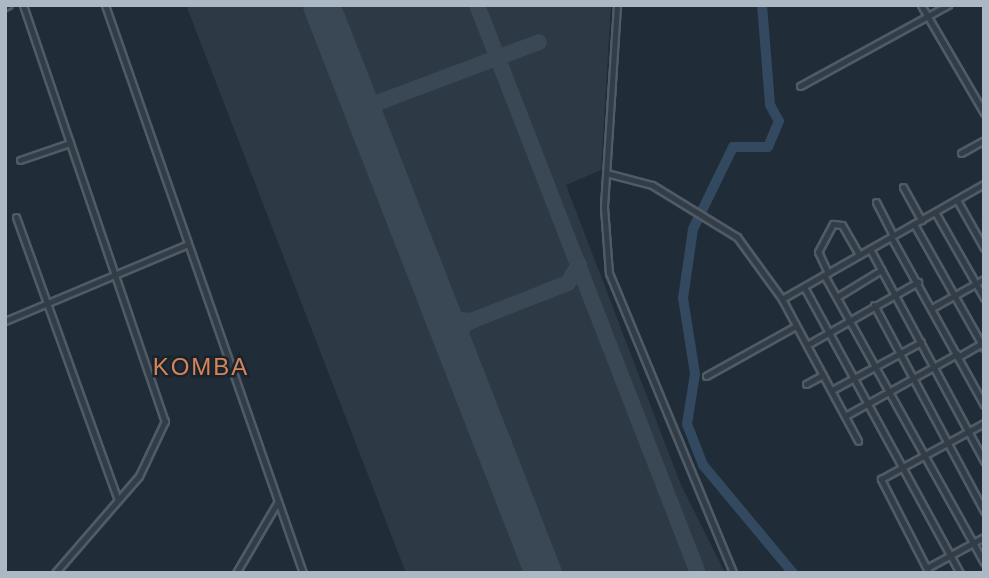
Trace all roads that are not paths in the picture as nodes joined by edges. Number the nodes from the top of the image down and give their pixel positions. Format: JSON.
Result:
{"nodes":[{"id":1,"x":23,"y":5,"type":"edge"},
{"id":2,"x":105,"y":5,"type":"edge"},
{"id":3,"x":617,"y":5,"type":"edge"},
{"id":4,"x":921,"y":5,"type":"edge"},
{"id":5,"x":948,"y":5,"type":"edge"},
{"id":6,"x":928,"y":16,"type":"junction"},
{"id":7,"x":800,"y":86,"type":"dead end"},
{"id":8,"x":984,"y":113,"type":"edge"},
{"id":9,"x":984,"y":140,"type":"edge"},
{"id":10,"x":70,"y":143,"type":"junction"},
{"id":11,"x":961,"y":153,"type":"dead end"},
{"id":12,"x":20,"y":160,"type":"dead end"},
{"id":13,"x":606,"y":173,"type":"junction"},
{"id":14,"x":981,"y":186,"type":"edge"},
{"id":15,"x":904,"y":187,"type":"dead end"},
{"id":16,"x":984,"y":195,"type":"edge"},
{"id":17,"x":957,"y":200,"type":"junction"},
{"id":18,"x":876,"y":202,"type":"dead end"},
{"id":19,"x":935,"y":212,"type":"junction"},
{"id":20,"x":16,"y":217,"type":"dead end"},
{"id":21,"x":921,"y":220,"type":"junction"},
{"id":22,"x":914,"y":224,"type":"junction"},
{"id":23,"x":892,"y":236,"type":"junction"},
{"id":24,"x":186,"y":246,"type":"junction"},
{"id":25,"x":984,"y":248,"type":"edge"},
{"id":26,"x":870,"y":249,"type":"junction"},
{"id":27,"x":859,"y":255,"type":"junction"},
{"id":28,"x":881,"y":270,"type":"junction"},
{"id":29,"x":826,"y":274,"type":"junction"},
{"id":30,"x":115,"y":275,"type":"junction"},
{"id":31,"x":984,"y":279,"type":"edge"},
{"id":32,"x":918,"y":282,"type":"junction"},
{"id":33,"x":976,"y":284,"type":"junction"},
{"id":34,"x":804,"y":287,"type":"junction"},
{"id":35,"x":895,"y":294,"type":"junction"},
{"id":36,"x":954,"y":296,"type":"junction"},
{"id":37,"x":837,"y":297,"type":"junction"},
{"id":38,"x":984,"y":298,"type":"edge"},
{"id":39,"x":782,"y":299,"type":"junction"},
{"id":40,"x":50,"y":302,"type":"junction"},
{"id":41,"x":874,"y":305,"type":"junction"},
{"id":42,"x":932,"y":308,"type":"junction"},
{"id":43,"x":851,"y":320,"type":"junction"},
{"id":44,"x":5,"y":321,"type":"edge"},
{"id":45,"x":796,"y":326,"type":"junction"},
{"id":46,"x":829,"y":333,"type":"junction"},
{"id":47,"x":921,"y":342,"type":"junction"},
{"id":48,"x":807,"y":345,"type":"junction"},
{"id":49,"x":983,"y":345,"type":"edge"},
{"id":50,"x":900,"y":354,"type":"junction"},
{"id":51,"x":957,"y":355,"type":"junction"},
{"id":52,"x":876,"y":367,"type":"junction"},
{"id":53,"x":935,"y":367,"type":"junction"},
{"id":54,"x":824,"y":375,"type":"junction"},
{"id":55,"x":706,"y":376,"type":"dead end"},
{"id":56,"x":855,"y":379,"type":"junction"},
{"id":57,"x":912,"y":379,"type":"junction"},
{"id":58,"x":806,"y":384,"type":"dead end"},
{"id":59,"x":832,"y":390,"type":"junction"},
{"id":60,"x":890,"y":391,"type":"junction"},
{"id":61,"x":869,"y":403,"type":"junction"},
{"id":62,"x":984,"y":405,"type":"edge"},
{"id":63,"x":846,"y":415,"type":"junction"},
{"id":64,"x":984,"y":423,"type":"edge"},
{"id":65,"x":968,"y":432,"type":"junction"},
{"id":66,"x":858,"y":441,"type":"dead end"},
{"id":67,"x":947,"y":442,"type":"junction"},
{"id":68,"x":924,"y":455,"type":"junction"},
{"id":69,"x":984,"y":461,"type":"edge"},
{"id":70,"x":901,"y":467,"type":"junction"},
{"id":71,"x":118,"y":500,"type":"junction"},
{"id":72,"x":277,"y":503,"type":"junction"},
{"id":73,"x":984,"y":511,"type":"edge"},
{"id":74,"x":984,"y":537,"type":"edge"},
{"id":75,"x":973,"y":543,"type":"junction"},
{"id":76,"x":951,"y":555,"type":"junction"},
{"id":77,"x":984,"y":563,"type":"edge"},
{"id":78,"x":928,"y":570,"type":"edge"},
{"id":79,"x":55,"y":573,"type":"edge"},
{"id":80,"x":236,"y":573,"type":"edge"},
{"id":81,"x":303,"y":573,"type":"edge"},
{"id":82,"x":733,"y":573,"type":"edge"},
{"id":83,"x":960,"y":573,"type":"edge"}],
"edges":[{"from":1,"to":10,"type":"street"},
{"from":2,"to":24,"type":"street"},
{"from":3,"to":13,"type":"street"},
{"from":4,"to":6,"type":"street"},
{"from":5,"to":6,"type":"street"},
{"from":6,"to":7,"type":"street"},
{"from":6,"to":8,"type":"street"},
{"from":9,"to":11,"type":"street"},
{"from":10,"to":12,"type":"street"},
{"from":10,"to":30,"type":"street"},
{"from":13,"to":39,"type":"street"},
{"from":13,"to":82,"type":"street"},
{"from":14,"to":16,"type":"street"},
{"from":14,"to":17,"type":"street"},
{"from":15,"to":21,"type":"street"},
{"from":17,"to":19,"type":"street"},
{"from":17,"to":25,"type":"street"},
{"from":18,"to":23,"type":"street"},
{"from":19,"to":21,"type":"street"},
{"from":19,"to":33,"type":"street"},
{"from":20,"to":40,"type":"street"},
{"from":21,"to":22,"type":"street"},
{"from":22,"to":23,"type":"street"},
{"from":22,"to":36,"type":"street"},
{"from":23,"to":26,"type":"street"},
{"from":23,"to":32,"type":"street"},
{"from":24,"to":30,"type":"street"},
{"from":24,"to":72,"type":"street"},
{"from":26,"to":27,"type":"street"},
{"from":26,"to":28,"type":"street"},
{"from":27,"to":29,"type":"street"},
{"from":27,"to":29,"type":"street"},
{"from":28,"to":35,"type":"street"},
{"from":28,"to":37,"type":"street"},
{"from":29,"to":34,"type":"street"},
{"from":29,"to":37,"type":"street"},
{"from":30,"to":40,"type":"street"},
{"from":30,"to":71,"type":"street"},
{"from":31,"to":33,"type":"street"},
{"from":32,"to":35,"type":"street"},
{"from":32,"to":42,"type":"street"},
{"from":33,"to":36,"type":"street"},
{"from":33,"to":38,"type":"street"},
{"from":34,"to":39,"type":"street"},
{"from":34,"to":46,"type":"street"},
{"from":35,"to":41,"type":"street"},
{"from":35,"to":47,"type":"street"},
{"from":36,"to":42,"type":"street"},
{"from":36,"to":49,"type":"street"},
{"from":37,"to":43,"type":"street"},
{"from":39,"to":45,"type":"street"},
{"from":40,"to":44,"type":"street"},
{"from":40,"to":71,"type":"street"},
{"from":41,"to":43,"type":"street"},
{"from":41,"to":50,"type":"street"},
{"from":42,"to":51,"type":"street"},
{"from":43,"to":46,"type":"street"},
{"from":43,"to":52,"type":"street"},
{"from":45,"to":48,"type":"street"},
{"from":45,"to":55,"type":"street"},
{"from":46,"to":48,"type":"street"},
{"from":46,"to":56,"type":"street"},
{"from":47,"to":50,"type":"street"},
{"from":47,"to":53,"type":"street"},
{"from":48,"to":54,"type":"street"},
{"from":49,"to":51,"type":"street"},
{"from":50,"to":52,"type":"street"},
{"from":50,"to":57,"type":"street"},
{"from":51,"to":53,"type":"street"},
{"from":51,"to":62,"type":"street"},
{"from":52,"to":56,"type":"street"},
{"from":52,"to":60,"type":"street"},
{"from":53,"to":57,"type":"street"},
{"from":53,"to":65,"type":"street"},
{"from":54,"to":58,"type":"street"},
{"from":54,"to":59,"type":"street"},
{"from":56,"to":59,"type":"street"},
{"from":56,"to":61,"type":"street"},
{"from":57,"to":60,"type":"street"},
{"from":57,"to":67,"type":"street"},
{"from":59,"to":63,"type":"street"},
{"from":60,"to":61,"type":"street"},
{"from":60,"to":68,"type":"street"},
{"from":61,"to":63,"type":"street"},
{"from":61,"to":70,"type":"street"},
{"from":63,"to":66,"type":"street"},
{"from":64,"to":65,"type":"street"},
{"from":65,"to":67,"type":"street"},
{"from":65,"to":69,"type":"street"},
{"from":67,"to":68,"type":"street"},
{"from":67,"to":73,"type":"street"},
{"from":68,"to":70,"type":"street"},
{"from":68,"to":75,"type":"street"},
{"from":70,"to":76,"type":"street"},
{"from":70,"to":78,"type":"street"},
{"from":71,"to":79,"type":"street"},
{"from":72,"to":80,"type":"street"},
{"from":72,"to":81,"type":"street"},
{"from":74,"to":75,"type":"street"},
{"from":75,"to":76,"type":"street"},
{"from":75,"to":77,"type":"street"},
{"from":76,"to":78,"type":"street"},
{"from":76,"to":83,"type":"street"}]}
